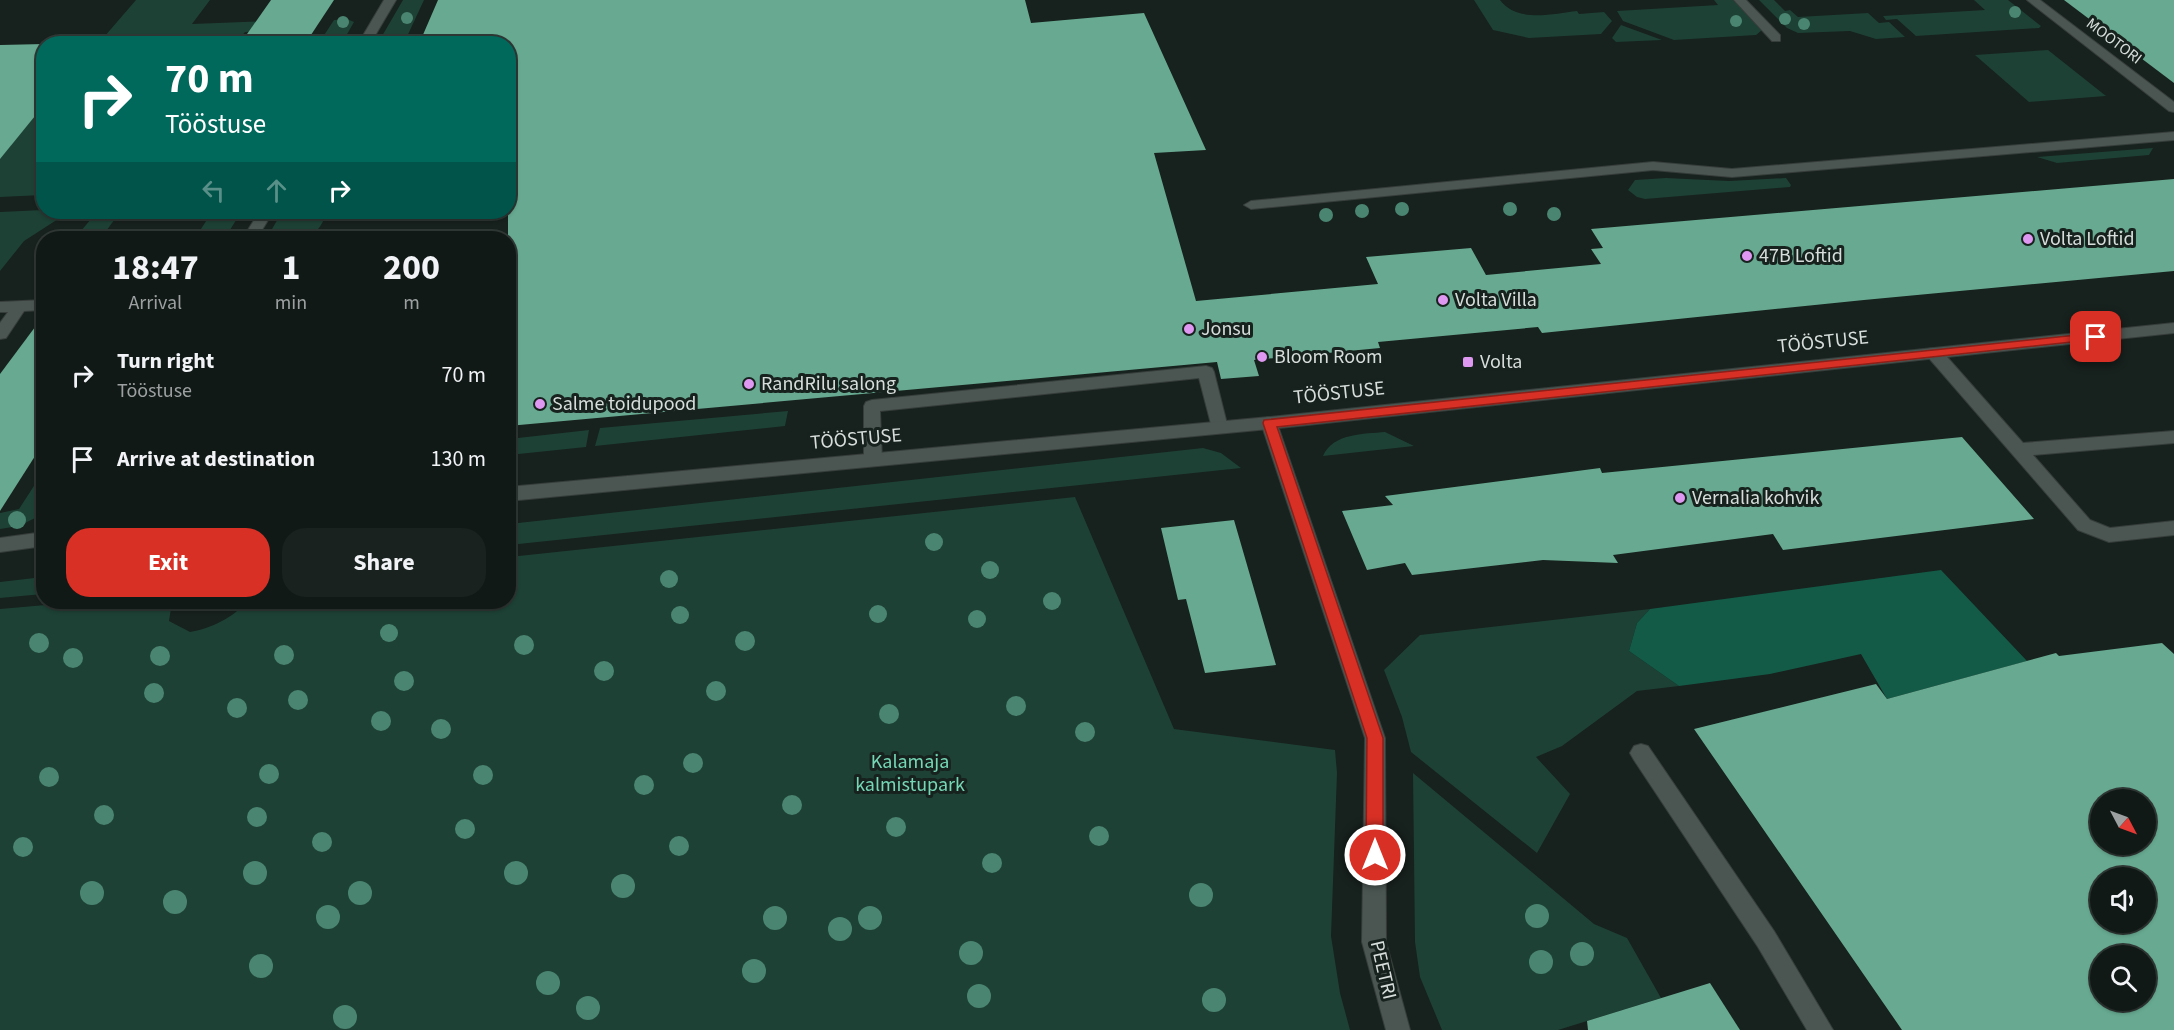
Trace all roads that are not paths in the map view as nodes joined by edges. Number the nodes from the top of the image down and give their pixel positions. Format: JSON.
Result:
{"nodes":[{"id":1,"x":390,"y":0,"type":"edge"},
{"id":2,"x":1740,"y":0,"type":"edge"},
{"id":3,"x":2033,"y":0,"type":"edge"},
{"id":4,"x":369,"y":36,"type":"edge"},
{"id":5,"x":1776,"y":38,"type":"dead end"},
{"id":6,"x":2174,"y":108,"type":"edge"},
{"id":7,"x":2174,"y":136,"type":"edge"},
{"id":8,"x":1251,"y":205,"type":"dead end"},
{"id":9,"x":36,"y":305,"type":"edge"},
{"id":10,"x":20,"y":306,"type":"junction"},
{"id":11,"x":0,"y":307,"type":"edge"},
{"id":12,"x":2174,"y":328,"type":"edge"},
{"id":13,"x":0,"y":334,"type":"edge"},
{"id":14,"x":1935,"y":353,"type":"junction"},
{"id":15,"x":1269,"y":423,"type":"junction"},
{"id":16,"x":1221,"y":428,"type":"junction"},
{"id":17,"x":2174,"y":436,"type":"edge"},
{"id":18,"x":2018,"y":450,"type":"junction"},
{"id":19,"x":873,"y":460,"type":"junction"},
{"id":20,"x":516,"y":493,"type":"edge"},
{"id":21,"x":2174,"y":528,"type":"edge"},
{"id":22,"x":36,"y":540,"type":"edge"},
{"id":23,"x":0,"y":545,"type":"edge"},
{"id":24,"x":1641,"y":753,"type":"dead end"},
{"id":25,"x":1398,"y":1030,"type":"edge"},
{"id":26,"x":1821,"y":1030,"type":"edge"}],
"edges":[{"from":1,"to":4,"type":"street"},
{"from":2,"to":5,"type":"street"},
{"from":3,"to":6,"type":"street","name":"MOOTORI"},
{"from":7,"to":8,"type":"street"},
{"from":9,"to":10,"type":"street"},
{"from":10,"to":11,"type":"street"},
{"from":10,"to":13,"type":"street"},
{"from":12,"to":14,"type":"street","name":"TÖÖSTUSE"},
{"from":14,"to":15,"type":"street","name":"TÖÖSTUSE"},
{"from":14,"to":18,"type":"street"},
{"from":15,"to":16,"type":"street","name":"TÖÖSTUSE"},
{"from":15,"to":25,"type":"street","name":"PEETRI"},
{"from":16,"to":19,"type":"street","name":"TÖÖSTUSE"},
{"from":16,"to":19,"type":"street"},
{"from":17,"to":18,"type":"street"},
{"from":18,"to":21,"type":"street"},
{"from":19,"to":20,"type":"street","name":"TÖÖSTUSE"},
{"from":22,"to":23,"type":"street"},
{"from":24,"to":26,"type":"street"}]}
